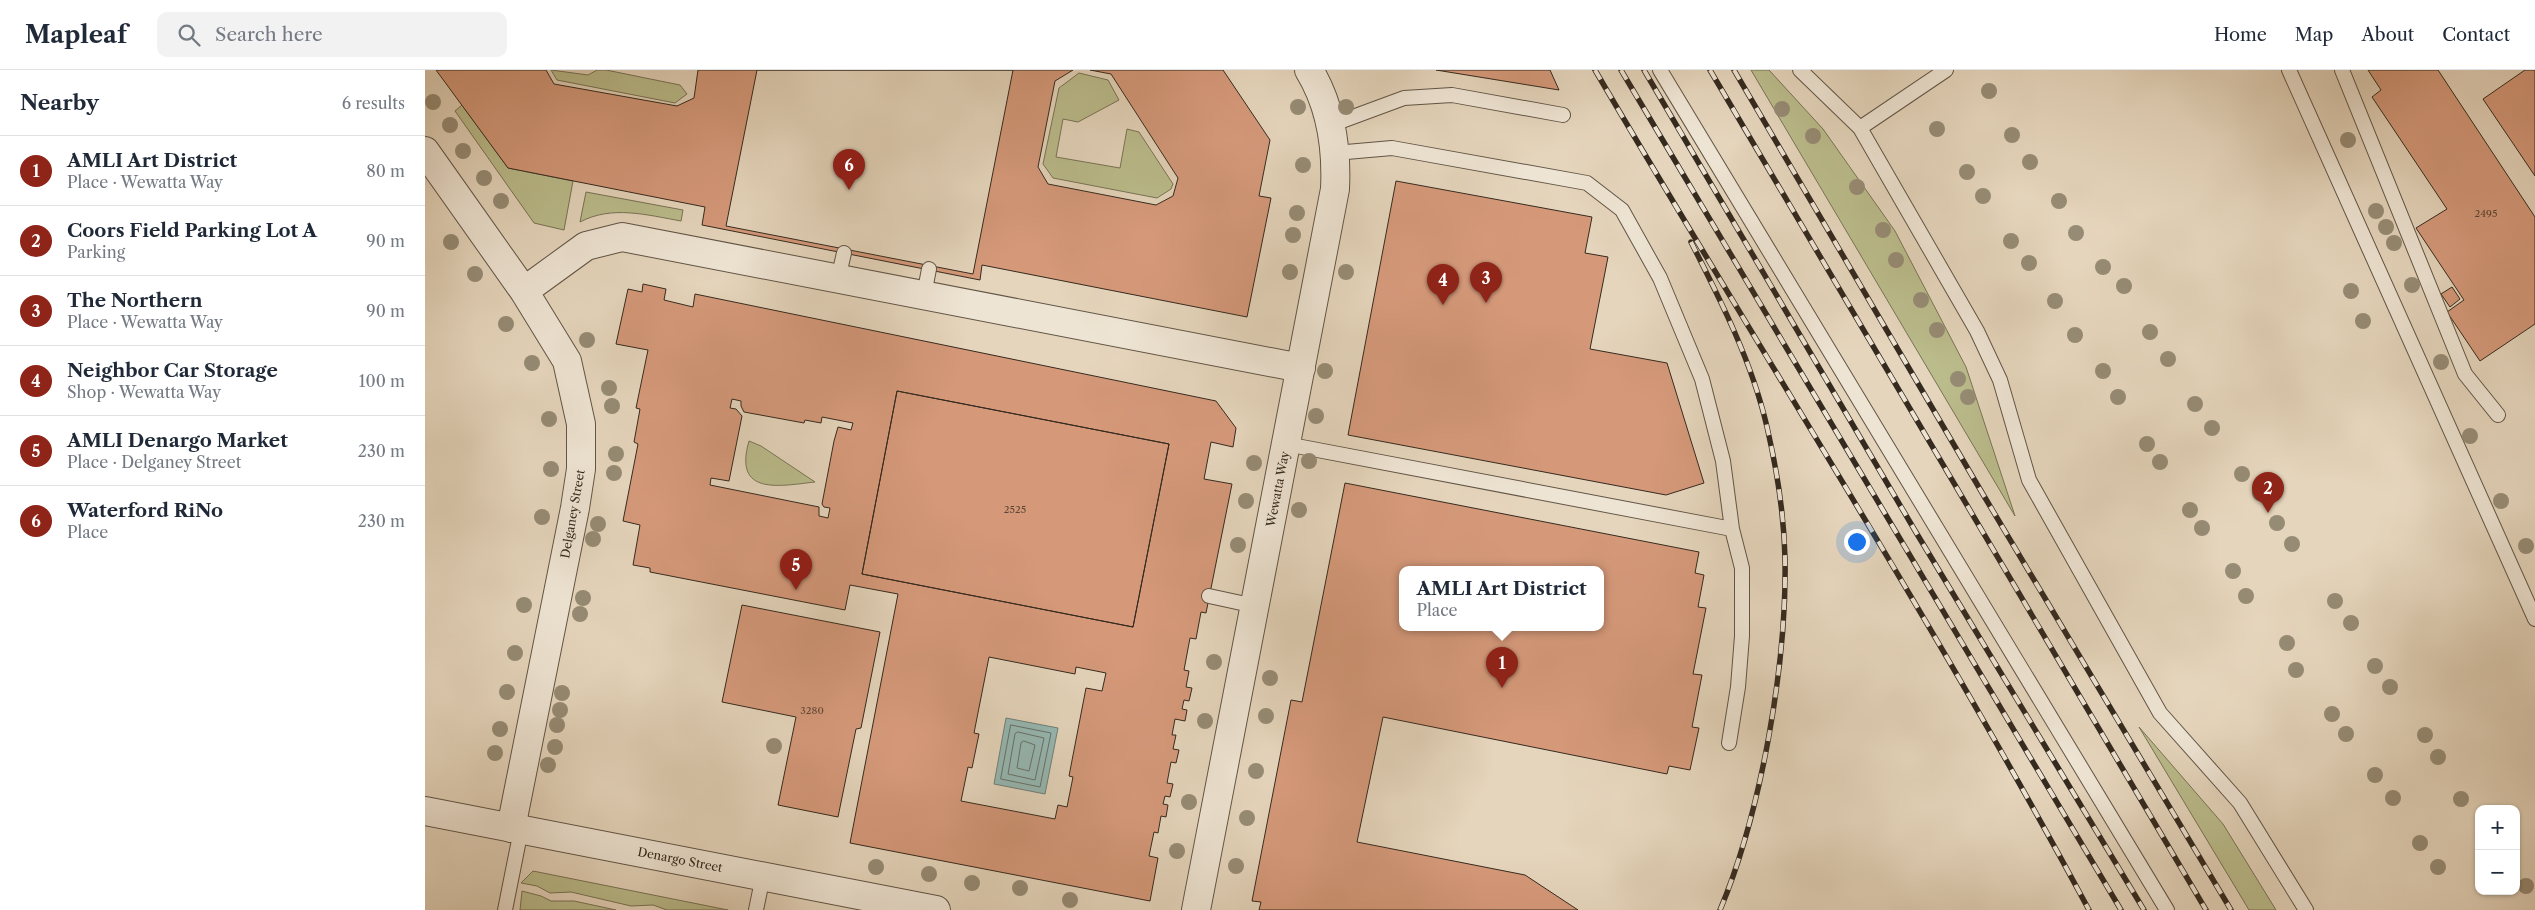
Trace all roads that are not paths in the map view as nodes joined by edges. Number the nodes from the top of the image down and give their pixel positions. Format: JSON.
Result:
{"nodes":[{"id":1,"x":1309,"y":70,"type":"edge"},
{"id":2,"x":1660,"y":70,"type":"edge"},
{"id":3,"x":1800,"y":70,"type":"edge"},
{"id":4,"x":1946,"y":70,"type":"edge"},
{"id":5,"x":2289,"y":70,"type":"edge"},
{"id":6,"x":2342,"y":70,"type":"edge"},
{"id":7,"x":1563,"y":115,"type":"dead end"},
{"id":8,"x":1331,"y":126,"type":"junction"},
{"id":9,"x":1860,"y":128,"type":"junction"},
{"id":10,"x":425,"y":152,"type":"edge"},
{"id":11,"x":1335,"y":153,"type":"junction"},
{"id":12,"x":524,"y":291,"type":"junction"},
{"id":13,"x":1301,"y":368,"type":"junction"},
{"id":14,"x":2498,"y":415,"type":"dead end"},
{"id":15,"x":1286,"y":444,"type":"junction"},
{"id":16,"x":1731,"y":530,"type":"junction"},
{"id":17,"x":1209,"y":596,"type":"dead end"},
{"id":18,"x":1255,"y":606,"type":"junction"},
{"id":19,"x":2535,"y":618,"type":"edge"},
{"id":20,"x":1729,"y":743,"type":"dead end"},
{"id":21,"x":425,"y":811,"type":"edge"},
{"id":22,"x":516,"y":828,"type":"junction"},
{"id":23,"x":763,"y":876,"type":"junction"},
{"id":24,"x":897,"y":906,"type":"edge"},
{"id":25,"x":505,"y":910,"type":"edge"},
{"id":26,"x":756,"y":910,"type":"edge"},
{"id":27,"x":936,"y":910,"type":"edge"},
{"id":28,"x":1196,"y":910,"type":"edge"},
{"id":29,"x":2167,"y":910,"type":"edge"},
{"id":30,"x":2306,"y":910,"type":"edge"}],
"edges":[{"from":1,"to":8,"type":"street","name":"Wewatta Way"},
{"from":2,"to":29,"type":"lane"},
{"from":3,"to":9,"type":"lane"},
{"from":4,"to":9,"type":"lane"},
{"from":5,"to":19,"type":"lane"},
{"from":6,"to":14,"type":"lane"},
{"from":7,"to":8,"type":"lane"},
{"from":8,"to":11,"type":"street","name":"Wewatta Way"},
{"from":9,"to":30,"type":"lane"},
{"from":10,"to":12,"type":"street","name":"Delganey Street"},
{"from":11,"to":13,"type":"street","name":"Wewatta Way"},
{"from":11,"to":16,"type":"lane"},
{"from":12,"to":13,"type":"street"},
{"from":12,"to":22,"type":"street","name":"Delganey Street"},
{"from":13,"to":15,"type":"street","name":"Wewatta Way"},
{"from":15,"to":16,"type":"lane"},
{"from":15,"to":18,"type":"street","name":"Wewatta Way"},
{"from":16,"to":20,"type":"lane"},
{"from":17,"to":18,"type":"lane"},
{"from":18,"to":28,"type":"street","name":"Wewatta Way"},
{"from":21,"to":22,"type":"street","name":"Denargo Street"},
{"from":22,"to":23,"type":"street","name":"Denargo Street"},
{"from":22,"to":25,"type":"lane"},
{"from":23,"to":24,"type":"street","name":"Denargo Street"},
{"from":23,"to":26,"type":"lane"},
{"from":24,"to":27,"type":"street","name":"Denargo Street"}]}
